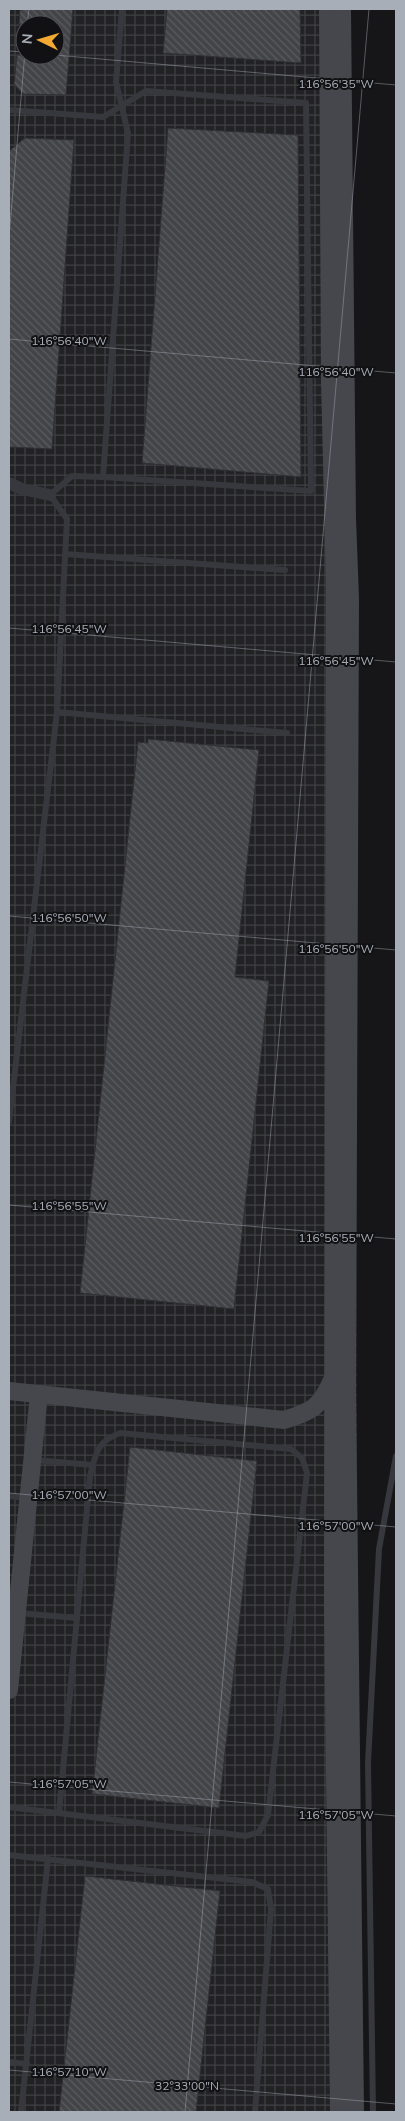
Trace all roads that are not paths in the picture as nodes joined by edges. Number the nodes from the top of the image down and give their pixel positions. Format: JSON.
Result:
{"nodes":[{"id":1,"x":122,"y":9,"type":"edge"},
{"id":2,"x":328,"y":9,"type":"edge"},
{"id":3,"x":342,"y":9,"type":"edge"},
{"id":4,"x":122,"y":106,"type":"junction"},
{"id":5,"x":9,"y":110,"type":"edge"},
{"id":6,"x":103,"y":477,"type":"junction"},
{"id":7,"x":9,"y":484,"type":"edge"},
{"id":8,"x":50,"y":495,"type":"junction"},
{"id":9,"x":65,"y":554,"type":"junction"},
{"id":10,"x":286,"y":570,"type":"dead end"},
{"id":11,"x":57,"y":712,"type":"junction"},
{"id":12,"x":288,"y":733,"type":"dead end"},
{"id":13,"x":9,"y":1122,"type":"edge"},
{"id":14,"x":348,"y":1335,"type":"junction"},
{"id":15,"x":334,"y":1376,"type":"junction"},
{"id":16,"x":9,"y":1391,"type":"edge"},
{"id":17,"x":39,"y":1394,"type":"junction"},
{"id":18,"x":396,"y":1456,"type":"edge"},
{"id":19,"x":32,"y":1460,"type":"junction"},
{"id":20,"x":93,"y":1465,"type":"junction"},
{"id":21,"x":9,"y":1496,"type":"edge"},
{"id":22,"x":28,"y":1498,"type":"junction"},
{"id":23,"x":17,"y":1612,"type":"junction"},
{"id":24,"x":77,"y":1618,"type":"junction"},
{"id":25,"x":9,"y":1690,"type":"edge"},
{"id":26,"x":9,"y":1807,"type":"edge"},
{"id":27,"x":59,"y":1813,"type":"junction"},
{"id":28,"x":9,"y":1855,"type":"edge"},
{"id":29,"x":48,"y":1859,"type":"junction"},
{"id":30,"x":9,"y":2062,"type":"edge"},
{"id":31,"x":27,"y":2064,"type":"junction"},
{"id":32,"x":21,"y":2112,"type":"edge"},
{"id":33,"x":255,"y":2112,"type":"edge"},
{"id":34,"x":339,"y":2112,"type":"edge"},
{"id":35,"x":355,"y":2112,"type":"edge"},
{"id":36,"x":373,"y":2112,"type":"edge"}],
"edges":[{"from":1,"to":4,"type":"lane"},
{"from":2,"to":15,"type":"main road"},
{"from":3,"to":14,"type":"main road"},
{"from":4,"to":5,"type":"lane"},
{"from":4,"to":6,"type":"lane"},
{"from":4,"to":6,"type":"lane"},
{"from":6,"to":8,"type":"lane"},
{"from":7,"to":8,"type":"street"},
{"from":8,"to":9,"type":"lane"},
{"from":9,"to":10,"type":"lane"},
{"from":9,"to":11,"type":"lane"},
{"from":11,"to":12,"type":"lane"},
{"from":11,"to":13,"type":"lane"},
{"from":14,"to":15,"type":"main road"},
{"from":14,"to":35,"type":"main road"},
{"from":15,"to":17,"type":"main road"},
{"from":15,"to":34,"type":"main road"},
{"from":16,"to":17,"type":"main road"},
{"from":17,"to":19,"type":"main road"},
{"from":18,"to":36,"type":"lane"},
{"from":19,"to":20,"type":"lane"},
{"from":19,"to":22,"type":"main road"},
{"from":20,"to":24,"type":"lane"},
{"from":20,"to":27,"type":"lane"},
{"from":21,"to":22,"type":"lane"},
{"from":22,"to":23,"type":"main road"},
{"from":23,"to":24,"type":"lane"},
{"from":23,"to":25,"type":"main road"},
{"from":24,"to":27,"type":"lane"},
{"from":26,"to":27,"type":"lane"},
{"from":28,"to":29,"type":"lane"},
{"from":29,"to":31,"type":"lane"},
{"from":29,"to":33,"type":"lane"},
{"from":30,"to":31,"type":"lane"},
{"from":31,"to":32,"type":"lane"}]}
